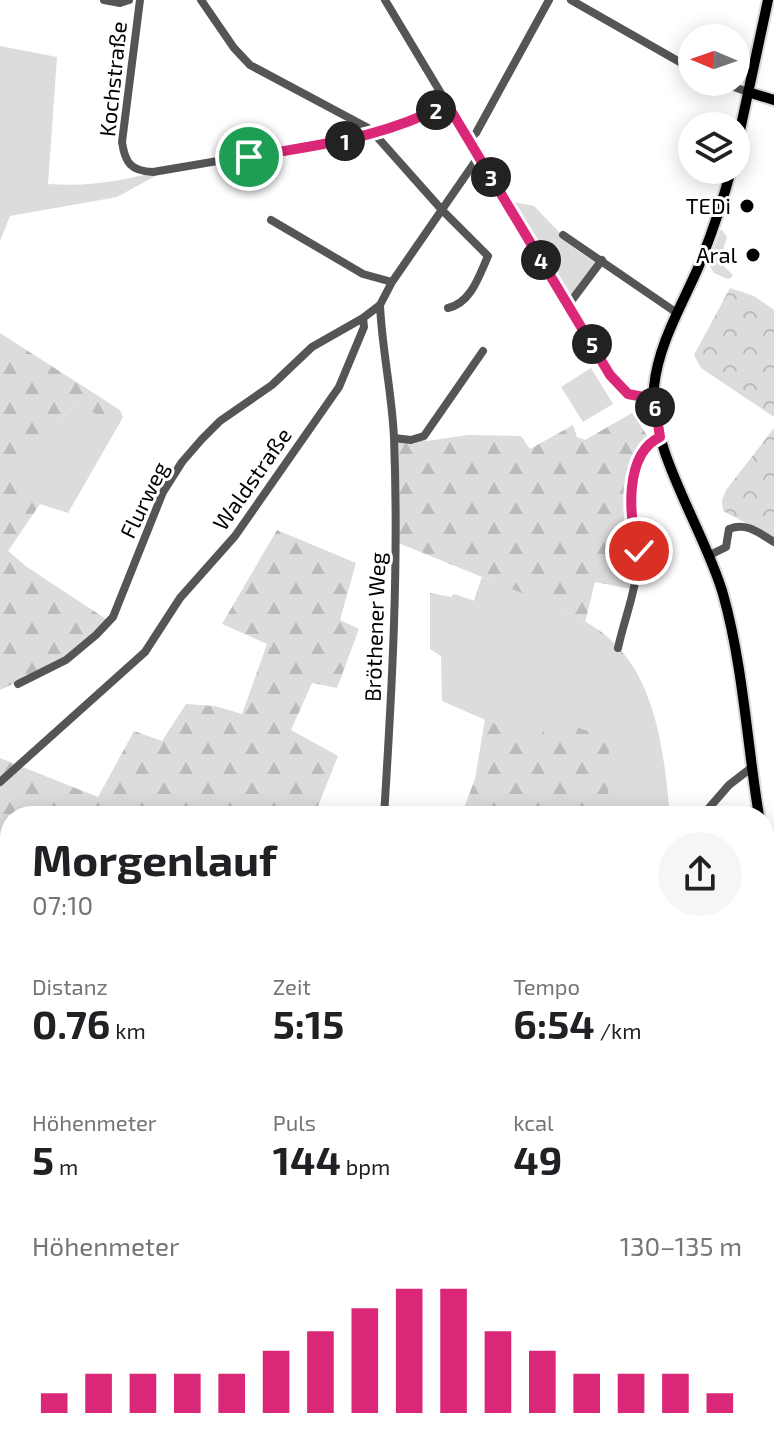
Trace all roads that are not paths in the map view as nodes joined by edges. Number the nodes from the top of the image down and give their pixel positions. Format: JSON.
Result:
{"nodes":[{"id":1,"x":104,"y":0,"type":"edge"},
{"id":2,"x":129,"y":0,"type":"edge"},
{"id":3,"x":140,"y":0,"type":"edge"},
{"id":4,"x":201,"y":0,"type":"edge"},
{"id":5,"x":385,"y":0,"type":"edge"},
{"id":6,"x":549,"y":0,"type":"edge"},
{"id":7,"x":571,"y":0,"type":"edge"},
{"id":8,"x":768,"y":0,"type":"edge"},
{"id":9,"x":678,"y":61,"type":"edge"},
{"id":10,"x":750,"y":83,"type":"edge"},
{"id":11,"x":750,"y":93,"type":"edge"},
{"id":12,"x":774,"y":100,"type":"edge"},
{"id":13,"x":447,"y":104,"type":"junction"},
{"id":14,"x":375,"y":134,"type":"junction"},
{"id":15,"x":469,"y":140,"type":"junction"},
{"id":16,"x":479,"y":156,"type":"junction"},
{"id":17,"x":727,"y":184,"type":"edge"},
{"id":18,"x":442,"y":210,"type":"junction"},
{"id":19,"x":271,"y":220,"type":"dead end"},
{"id":20,"x":563,"y":235,"type":"dead end"},
{"id":21,"x":602,"y":260,"type":"junction"},
{"id":22,"x":392,"y":282,"type":"junction"},
{"id":23,"x":569,"y":304,"type":"junction"},
{"id":24,"x":380,"y":305,"type":"junction"},
{"id":25,"x":448,"y":308,"type":"dead end"},
{"id":26,"x":677,"y":313,"type":"junction"},
{"id":27,"x":363,"y":318,"type":"junction"},
{"id":28,"x":483,"y":351,"type":"dead end"},
{"id":29,"x":654,"y":399,"type":"junction"},
{"id":30,"x":660,"y":437,"type":"junction"},
{"id":31,"x":394,"y":438,"type":"junction"},
{"id":32,"x":774,"y":542,"type":"edge"},
{"id":33,"x":710,"y":555,"type":"junction"},
{"id":34,"x":618,"y":648,"type":"dead end"},
{"id":35,"x":18,"y":684,"type":"dead end"},
{"id":36,"x":751,"y":768,"type":"junction"},
{"id":37,"x":0,"y":782,"type":"edge"},
{"id":38,"x":385,"y":806,"type":"edge"},
{"id":39,"x":711,"y":806,"type":"edge"},
{"id":40,"x":757,"y":806,"type":"edge"}],
"edges":[{"from":1,"to":2,"type":"street","name":"Kochstraße"},
{"from":3,"to":14,"type":"street","name":"Kochstraße"},
{"from":4,"to":14,"type":"street"},
{"from":5,"to":13,"type":"street"},
{"from":6,"to":15,"type":"street"},
{"from":7,"to":9,"type":"street"},
{"from":8,"to":10,"type":"main road"},
{"from":11,"to":12,"type":"main road"},
{"from":13,"to":14,"type":"street"},
{"from":13,"to":15,"type":"street"},
{"from":14,"to":18,"type":"street"},
{"from":15,"to":16,"type":"street"},
{"from":16,"to":18,"type":"street"},
{"from":16,"to":23,"type":"street"},
{"from":17,"to":26,"type":"main road"},
{"from":18,"to":22,"type":"street"},
{"from":18,"to":25,"type":"street"},
{"from":19,"to":22,"type":"street"},
{"from":20,"to":21,"type":"street"},
{"from":21,"to":23,"type":"street"},
{"from":21,"to":26,"type":"street"},
{"from":22,"to":24,"type":"street"},
{"from":23,"to":29,"type":"street"},
{"from":24,"to":27,"type":"street"},
{"from":24,"to":31,"type":"street","name":"Bröthener Weg"},
{"from":26,"to":29,"type":"main road"},
{"from":27,"to":35,"type":"street","name":"Flurweg"},
{"from":27,"to":37,"type":"street","name":"Waldstraße"},
{"from":28,"to":31,"type":"street"},
{"from":29,"to":30,"type":"main road"},
{"from":30,"to":33,"type":"main road"},
{"from":30,"to":34,"type":"street"},
{"from":31,"to":38,"type":"street","name":"Bröthener Weg"},
{"from":32,"to":33,"type":"street"},
{"from":33,"to":36,"type":"main road"},
{"from":36,"to":39,"type":"street"},
{"from":36,"to":40,"type":"main road"}]}
